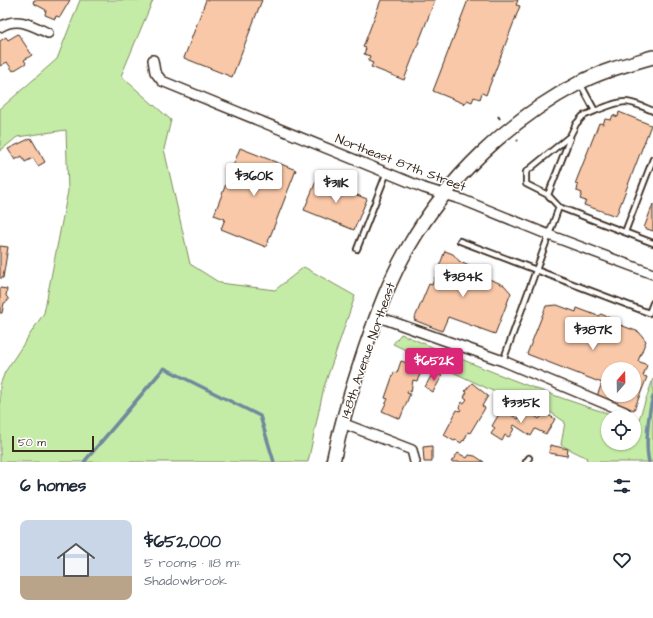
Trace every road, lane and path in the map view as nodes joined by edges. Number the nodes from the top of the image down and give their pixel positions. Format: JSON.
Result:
{"nodes":[{"id":1,"x":0,"y":27,"type":"edge"},
{"id":2,"x":48,"y":33,"type":"dead end"},
{"id":3,"x":653,"y":57,"type":"edge"},
{"id":4,"x":153,"y":60,"type":"dead end"},
{"id":5,"x":579,"y":83,"type":"junction"},
{"id":6,"x":595,"y":111,"type":"junction"},
{"id":7,"x":653,"y":111,"type":"edge"},
{"id":8,"x":570,"y":136,"type":"junction"},
{"id":9,"x":653,"y":159,"type":"edge"},
{"id":10,"x":387,"y":172,"type":"junction"},
{"id":11,"x":444,"y":194,"type":"junction"},
{"id":12,"x":548,"y":195,"type":"junction"},
{"id":13,"x":559,"y":207,"type":"junction"},
{"id":14,"x":625,"y":232,"type":"junction"},
{"id":15,"x":549,"y":235,"type":"junction"},
{"id":16,"x":460,"y":241,"type":"dead end"},
{"id":17,"x":653,"y":243,"type":"edge"},
{"id":18,"x":357,"y":249,"type":"dead end"},
{"id":19,"x":536,"y":270,"type":"junction"},
{"id":20,"x":653,"y":274,"type":"edge"},
{"id":21,"x":653,"y":303,"type":"edge"},
{"id":22,"x":376,"y":316,"type":"junction"},
{"id":23,"x":503,"y":361,"type":"junction"},
{"id":24,"x":620,"y":410,"type":"edge"},
{"id":25,"x":342,"y":423,"type":"junction"},
{"id":26,"x":333,"y":462,"type":"edge"},
{"id":27,"x":415,"y":462,"type":"edge"}],
"edges":[{"from":1,"to":2,"type":"street"},
{"from":3,"to":5,"type":"main road","name":"148th Avenue Northeast"},
{"from":4,"to":10,"type":"street","name":"Northeast 87th Street"},
{"from":5,"to":6,"type":"lane"},
{"from":5,"to":11,"type":"main road","name":"148th Avenue Northeast"},
{"from":6,"to":7,"type":"lane"},
{"from":6,"to":8,"type":"lane"},
{"from":8,"to":12,"type":"lane"},
{"from":8,"to":12,"type":"lane"},
{"from":9,"to":14,"type":"lane"},
{"from":10,"to":11,"type":"street","name":"Northeast 87th Street"},
{"from":10,"to":18,"type":"lane"},
{"from":11,"to":15,"type":"street","name":"Northeast 87th Street"},
{"from":11,"to":22,"type":"main road","name":"148th Avenue Northeast"},
{"from":12,"to":13,"type":"lane"},
{"from":13,"to":14,"type":"lane"},
{"from":13,"to":15,"type":"lane"},
{"from":14,"to":17,"type":"lane"},
{"from":15,"to":19,"type":"lane"},
{"from":15,"to":20,"type":"street","name":"Northeast 87th Street"},
{"from":16,"to":19,"type":"lane"},
{"from":19,"to":21,"type":"lane"},
{"from":19,"to":23,"type":"lane"},
{"from":22,"to":23,"type":"street"},
{"from":22,"to":25,"type":"main road","name":"148th Avenue Northeast"},
{"from":23,"to":24,"type":"street"},
{"from":25,"to":26,"type":"main road","name":"148th Avenue Northeast"},
{"from":25,"to":27,"type":"street"}]}
